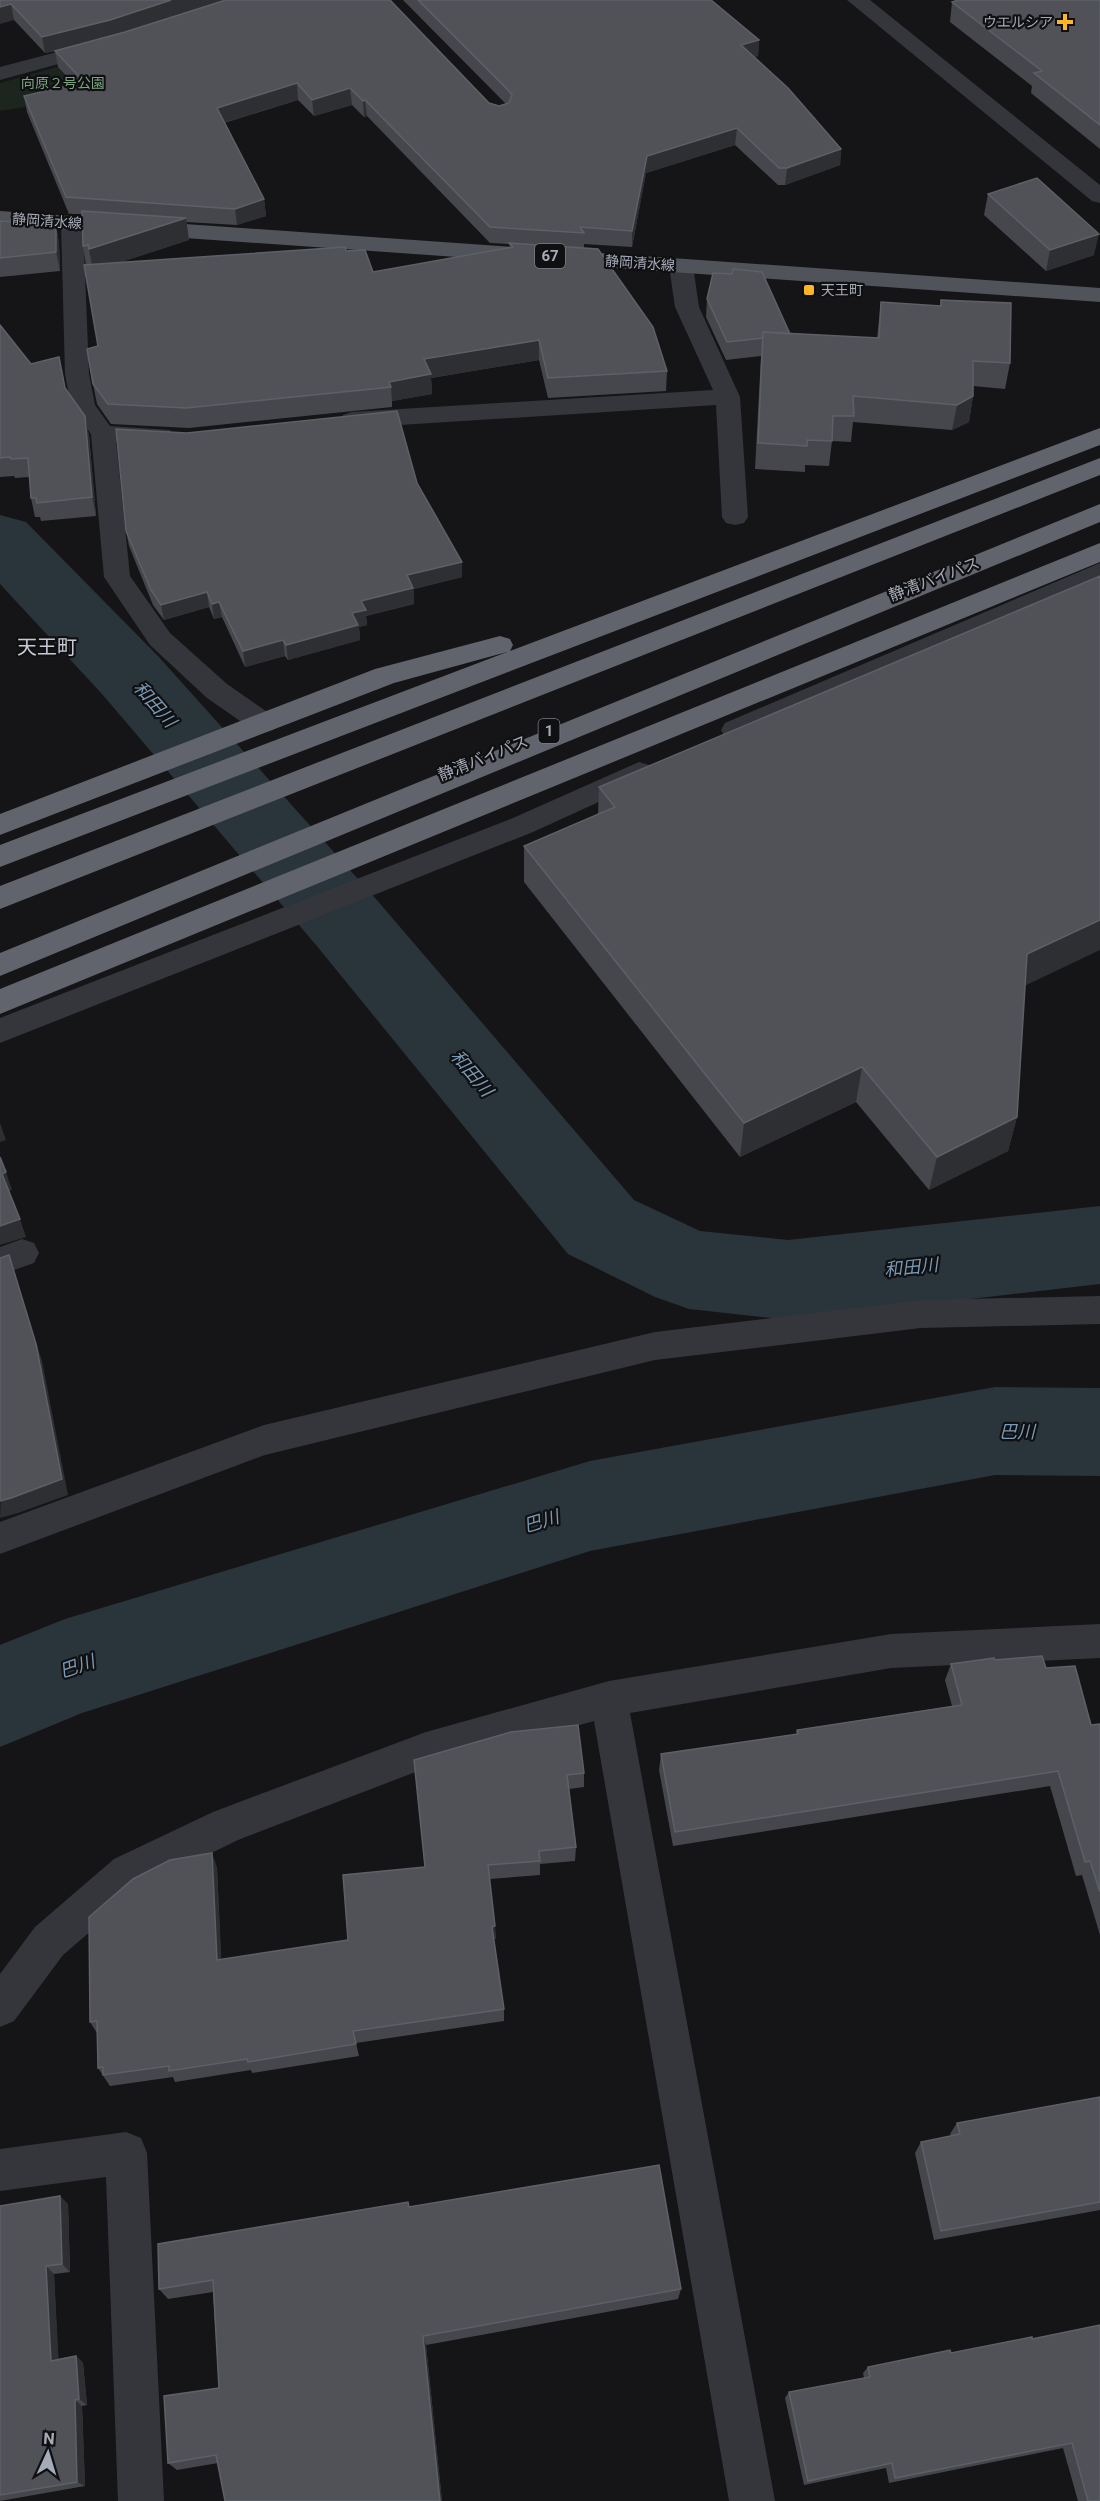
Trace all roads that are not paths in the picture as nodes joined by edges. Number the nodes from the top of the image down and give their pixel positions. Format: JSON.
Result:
{"nodes":[{"id":1,"x":857,"y":0,"type":"edge"},
{"id":2,"x":120,"y":42,"type":"edge"},
{"id":3,"x":0,"y":74,"type":"edge"},
{"id":4,"x":1096,"y":188,"type":"edge"},
{"id":5,"x":0,"y":218,"type":"edge"},
{"id":6,"x":72,"y":223,"type":"junction"},
{"id":7,"x":681,"y":266,"type":"junction"},
{"id":8,"x":1100,"y":295,"type":"edge"},
{"id":9,"x":728,"y":397,"type":"junction"},
{"id":10,"x":325,"y":423,"type":"edge"},
{"id":11,"x":103,"y":433,"type":"junction"},
{"id":12,"x":1100,"y":436,"type":"edge"},
{"id":13,"x":189,"y":438,"type":"edge"},
{"id":14,"x":1100,"y":448,"type":"edge"},
{"id":15,"x":1100,"y":465,"type":"edge"},
{"id":16,"x":1100,"y":513,"type":"edge"},
{"id":17,"x":735,"y":517,"type":"dead end"},
{"id":18,"x":1100,"y":552,"type":"edge"},
{"id":19,"x":1100,"y":572,"type":"edge"},
{"id":20,"x":263,"y":723,"type":"junction"},
{"id":21,"x":709,"y":741,"type":"edge"},
{"id":22,"x":666,"y":760,"type":"edge"},
{"id":23,"x":0,"y":825,"type":"edge"},
{"id":24,"x":0,"y":856,"type":"edge"},
{"id":25,"x":0,"y":898,"type":"edge"},
{"id":26,"x":0,"y":950,"type":"edge"},
{"id":27,"x":0,"y":965,"type":"edge"},
{"id":28,"x":0,"y":1002,"type":"edge"},
{"id":29,"x":0,"y":1031,"type":"edge"},
{"id":30,"x":1100,"y":1310,"type":"edge"},
{"id":31,"x":0,"y":1538,"type":"edge"},
{"id":32,"x":1100,"y":1641,"type":"edge"},
{"id":33,"x":609,"y":1699,"type":"junction"},
{"id":34,"x":0,"y":2007,"type":"edge"},
{"id":35,"x":0,"y":2170,"type":"edge"},
{"id":36,"x":141,"y":2501,"type":"edge"},
{"id":37,"x":752,"y":2501,"type":"edge"}],
"edges":[{"from":1,"to":4,"type":"street"},
{"from":2,"to":3,"type":"street"},
{"from":5,"to":6,"type":"main road","name":"静岡清水線","number":"67"},
{"from":6,"to":7,"type":"main road","name":"静岡清水線","number":"67"},
{"from":6,"to":11,"type":"street"},
{"from":7,"to":8,"type":"main road","name":"静岡清水線","number":"67"},
{"from":7,"to":9,"type":"street"},
{"from":9,"to":10,"type":"street"},
{"from":9,"to":17,"type":"street"},
{"from":11,"to":13,"type":"street"},
{"from":11,"to":20,"type":"street"},
{"from":12,"to":24,"type":"highway"},
{"from":14,"to":20,"type":"highway"},
{"from":15,"to":25,"type":"highway"},
{"from":16,"to":26,"type":"highway","name":"静清バイパス","number":"1"},
{"from":16,"to":27,"type":"highway"},
{"from":18,"to":28,"type":"highway"},
{"from":19,"to":21,"type":"street"},
{"from":20,"to":23,"type":"highway"},
{"from":22,"to":29,"type":"street"},
{"from":30,"to":31,"type":"street"},
{"from":32,"to":33,"type":"street"},
{"from":33,"to":34,"type":"street"},
{"from":33,"to":37,"type":"street"},
{"from":35,"to":36,"type":"street"}]}
